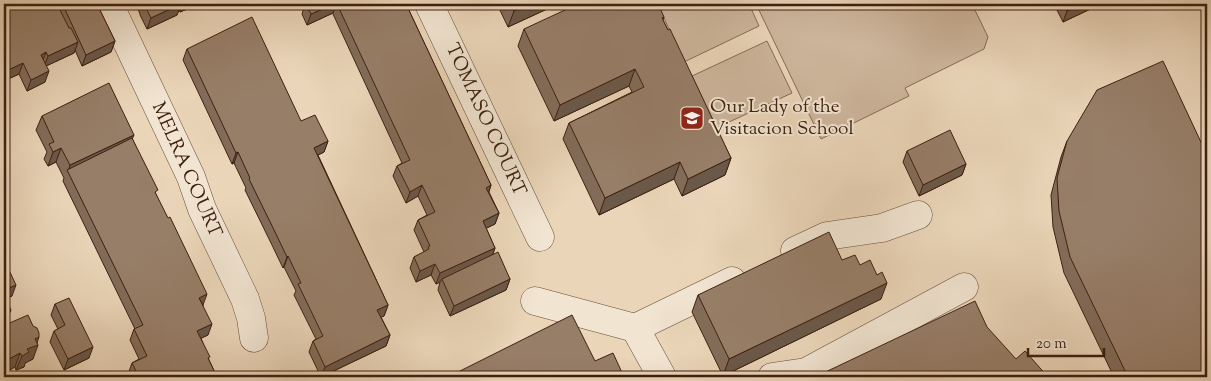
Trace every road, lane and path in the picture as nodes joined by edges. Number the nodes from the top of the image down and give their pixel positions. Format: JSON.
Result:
{"nodes":[{"id":1,"x":109,"y":4,"type":"edge"},
{"id":2,"x":430,"y":4,"type":"edge"},
{"id":3,"x":918,"y":216,"type":"dead end"},
{"id":4,"x":540,"y":237,"type":"dead end"},
{"id":5,"x":777,"y":259,"type":"edge"},
{"id":6,"x":752,"y":271,"type":"edge"},
{"id":7,"x":964,"y":287,"type":"dead end"},
{"id":8,"x":535,"y":301,"type":"dead end"},
{"id":9,"x":635,"y":328,"type":"junction"},
{"id":10,"x":254,"y":338,"type":"dead end"},
{"id":11,"x":662,"y":377,"type":"edge"},
{"id":12,"x":772,"y":377,"type":"edge"}],
"edges":[{"from":1,"to":10,"type":"street","name":"MELRA COURT"},
{"from":2,"to":4,"type":"street","name":"TOMASO COURT"},
{"from":3,"to":5,"type":"street"},
{"from":6,"to":9,"type":"street"},
{"from":7,"to":12,"type":"street"},
{"from":8,"to":9,"type":"street"},
{"from":9,"to":11,"type":"street"}]}
